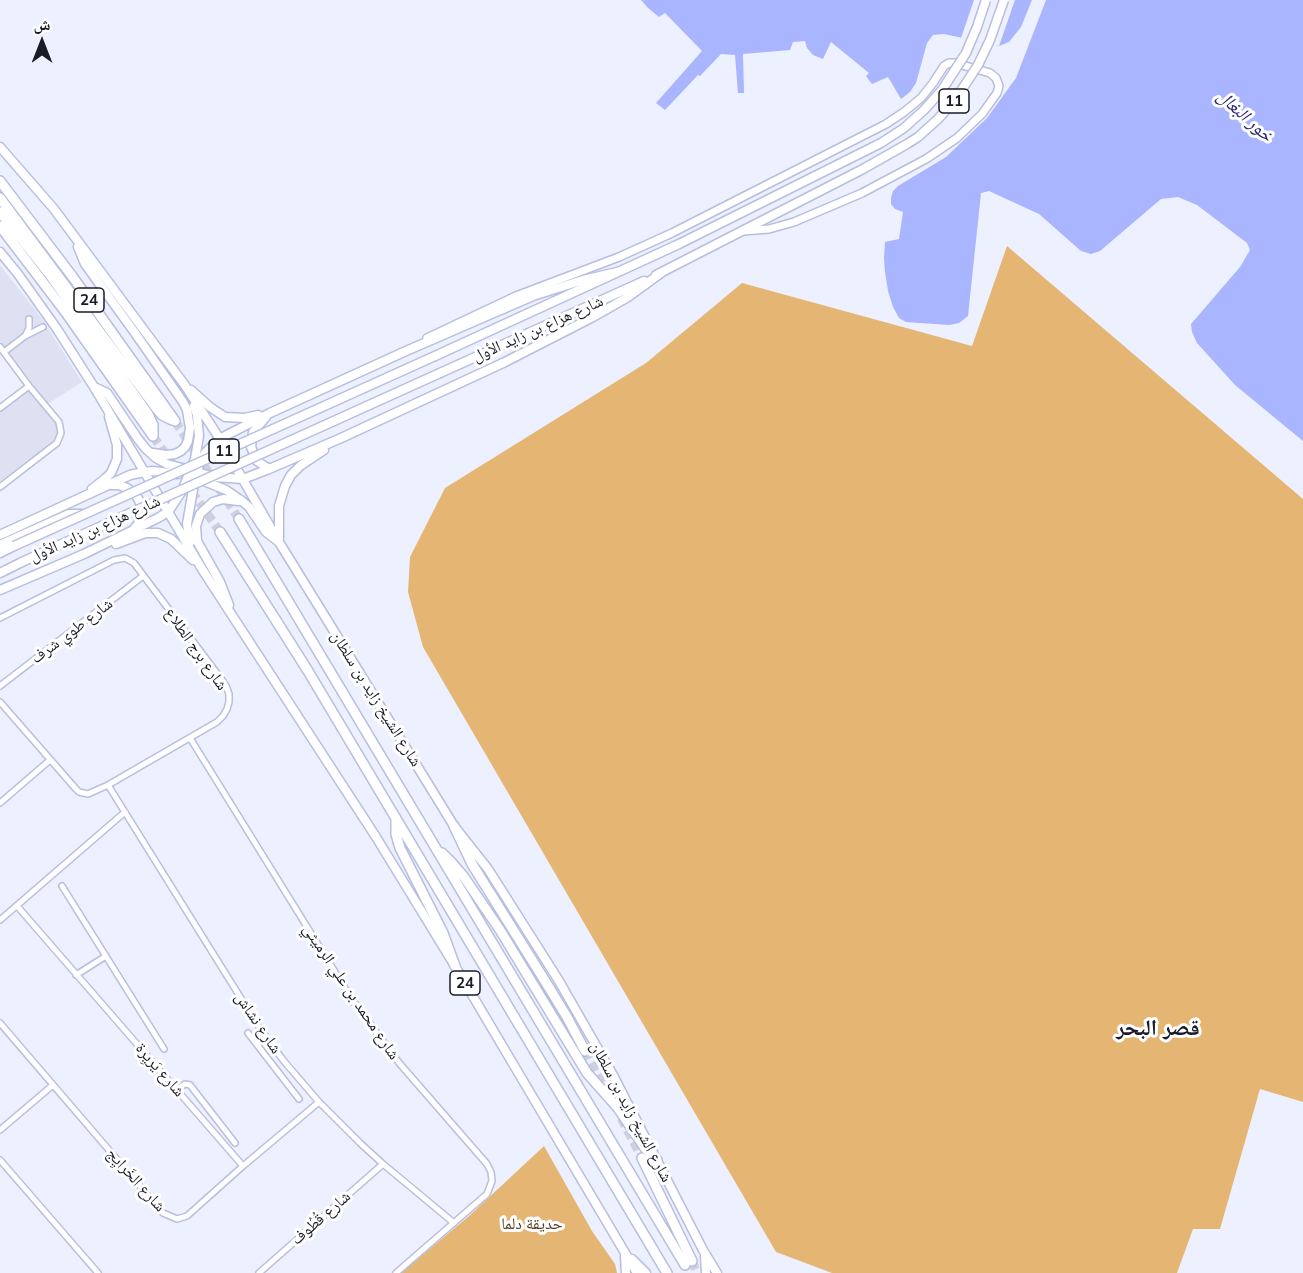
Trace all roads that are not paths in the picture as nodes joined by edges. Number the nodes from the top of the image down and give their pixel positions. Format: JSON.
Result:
{"nodes":[{"id":1,"x":986,"y":0,"type":"edge"},
{"id":2,"x":1004,"y":0,"type":"edge"},
{"id":3,"x":0,"y":147,"type":"edge"},
{"id":4,"x":0,"y":181,"type":"edge"},
{"id":5,"x":0,"y":198,"type":"edge"},
{"id":6,"x":0,"y":212,"type":"edge"},
{"id":7,"x":0,"y":226,"type":"edge"},
{"id":8,"x":744,"y":231,"type":"junction"},
{"id":9,"x":74,"y":236,"type":"junction"},
{"id":10,"x":0,"y":252,"type":"edge"},
{"id":11,"x":617,"y":272,"type":"junction"},
{"id":12,"x":661,"y":273,"type":"junction"},
{"id":13,"x":29,"y":319,"type":"dead end"},
{"id":14,"x":43,"y":327,"type":"dead end"},
{"id":15,"x":25,"y":336,"type":"junction"},
{"id":16,"x":2,"y":349,"type":"edge"},
{"id":17,"x":406,"y":351,"type":"junction"},
{"id":18,"x":184,"y":384,"type":"junction"},
{"id":19,"x":29,"y":386,"type":"junction"},
{"id":20,"x":94,"y":387,"type":"junction"},
{"id":21,"x":0,"y":408,"type":"edge"},
{"id":22,"x":108,"y":411,"type":"junction"},
{"id":23,"x":270,"y":413,"type":"junction"},
{"id":24,"x":219,"y":439,"type":"junction"},
{"id":25,"x":339,"y":439,"type":"junction"},
{"id":26,"x":150,"y":453,"type":"junction"},
{"id":27,"x":269,"y":469,"type":"junction"},
{"id":28,"x":144,"y":472,"type":"junction"},
{"id":29,"x":193,"y":474,"type":"junction"},
{"id":30,"x":243,"y":479,"type":"junction"},
{"id":31,"x":111,"y":485,"type":"junction"},
{"id":32,"x":0,"y":487,"type":"edge"},
{"id":33,"x":76,"y":500,"type":"junction"},
{"id":34,"x":246,"y":505,"type":"junction"},
{"id":35,"x":168,"y":512,"type":"junction"},
{"id":36,"x":239,"y":519,"type":"tunnel mouth"},
{"id":37,"x":132,"y":531,"type":"junction"},
{"id":38,"x":220,"y":532,"type":"tunnel mouth"},
{"id":39,"x":0,"y":534,"type":"edge"},
{"id":40,"x":279,"y":542,"type":"junction"},
{"id":41,"x":12,"y":543,"type":"junction"},
{"id":42,"x":0,"y":545,"type":"edge"},
{"id":43,"x":0,"y":553,"type":"edge"},
{"id":44,"x":84,"y":554,"type":"junction"},
{"id":45,"x":202,"y":569,"type":"junction"},
{"id":46,"x":0,"y":573,"type":"edge"},
{"id":47,"x":143,"y":576,"type":"junction"},
{"id":48,"x":0,"y":590,"type":"edge"},
{"id":49,"x":230,"y":612,"type":"junction"},
{"id":50,"x":0,"y":618,"type":"edge"},
{"id":51,"x":0,"y":686,"type":"edge"},
{"id":52,"x":0,"y":702,"type":"edge"},
{"id":53,"x":190,"y":738,"type":"junction"},
{"id":54,"x":50,"y":760,"type":"junction"},
{"id":55,"x":108,"y":785,"type":"junction"},
{"id":56,"x":0,"y":803,"type":"edge"},
{"id":57,"x":125,"y":812,"type":"junction"},
{"id":58,"x":396,"y":818,"type":"junction"},
{"id":59,"x":454,"y":826,"type":"junction"},
{"id":60,"x":436,"y":849,"type":"junction"},
{"id":61,"x":62,"y":886,"type":"dead end"},
{"id":62,"x":16,"y":906,"type":"junction"},
{"id":63,"x":0,"y":920,"type":"edge"},
{"id":64,"x":106,"y":956,"type":"junction"},
{"id":65,"x":455,"y":966,"type":"junction"},
{"id":66,"x":76,"y":975,"type":"junction"},
{"id":67,"x":0,"y":1023,"type":"edge"},
{"id":68,"x":248,"y":1034,"type":"dead end"},
{"id":69,"x":164,"y":1049,"type":"dead end"},
{"id":70,"x":585,"y":1051,"type":"tunnel mouth"},
{"id":71,"x":283,"y":1060,"type":"junction"},
{"id":72,"x":274,"y":1067,"type":"junction"},
{"id":73,"x":53,"y":1085,"type":"junction"},
{"id":74,"x":176,"y":1090,"type":"junction"},
{"id":75,"x":299,"y":1099,"type":"dead end"},
{"id":76,"x":319,"y":1102,"type":"junction"},
{"id":77,"x":220,"y":1124,"type":"junction"},
{"id":78,"x":210,"y":1128,"type":"junction"},
{"id":79,"x":0,"y":1130,"type":"edge"},
{"id":80,"x":235,"y":1143,"type":"dead end"},
{"id":81,"x":642,"y":1158,"type":"tunnel mouth"},
{"id":82,"x":0,"y":1160,"type":"edge"},
{"id":83,"x":657,"y":1160,"type":"junction"},
{"id":84,"x":383,"y":1164,"type":"junction"},
{"id":85,"x":243,"y":1166,"type":"junction"},
{"id":86,"x":454,"y":1223,"type":"junction"},
{"id":87,"x":703,"y":1250,"type":"junction"},
{"id":88,"x":624,"y":1253,"type":"junction"},
{"id":89,"x":98,"y":1273,"type":"edge"},
{"id":90,"x":259,"y":1273,"type":"edge"},
{"id":91,"x":396,"y":1273,"type":"edge"},
{"id":92,"x":626,"y":1273,"type":"edge"},
{"id":93,"x":637,"y":1273,"type":"edge"},
{"id":94,"x":646,"y":1273,"type":"edge"},
{"id":95,"x":667,"y":1273,"type":"edge"},
{"id":96,"x":706,"y":1273,"type":"edge"},
{"id":97,"x":717,"y":1273,"type":"edge"}],
"edges":[{"from":1,"to":11,"type":"main road","name":"شارع هزاع بن زايد الأول","number":"11","bridge":true},
{"from":2,"to":8,"type":"main road","name":"شارع هزاع بن زايد الأول","number":"11","bridge":true},
{"from":3,"to":9,"type":"main road","name":"شارع الشيخ زايد بن سلطان","number":"24"},
{"from":4,"to":5,"type":"highway","number":"24"},
{"from":6,"to":7,"type":"highway","number":"24"},
{"from":8,"to":12,"type":"main road","name":"شارع هزاع بن زايد الأول","number":"11"},
{"from":8,"to":17,"type":"street"},
{"from":9,"to":18,"type":"main road","name":"شارع الشيخ زايد بن سلطان","number":"24"},
{"from":9,"to":26,"type":"main road"},
{"from":10,"to":20,"type":"main road","number":"24"},
{"from":11,"to":17,"type":"main road"},
{"from":11,"to":41,"type":"main road","name":"شارع هزاع بن زايد الأول","number":"11","bridge":true},
{"from":12,"to":25,"type":"main road"},
{"from":12,"to":46,"type":"main road","name":"شارع هزاع بن زايد الأول","number":"11","bridge":true},
{"from":13,"to":15,"type":"street"},
{"from":14,"to":15,"type":"street"},
{"from":15,"to":16,"type":"street"},
{"from":16,"to":19,"type":"street"},
{"from":17,"to":23,"type":"main road"},
{"from":18,"to":23,"type":"main road"},
{"from":18,"to":24,"type":"main road","name":"شارع الشيخ زايد بن سلطان","number":"24"},
{"from":18,"to":29,"type":"main road"},
{"from":19,"to":21,"type":"street"},
{"from":19,"to":32,"type":"street"},
{"from":20,"to":22,"type":"main road","number":"24"},
{"from":20,"to":26,"type":"main road"},
{"from":22,"to":28,"type":"main road","number":"24"},
{"from":22,"to":33,"type":"main road"},
{"from":23,"to":24,"type":"main road"},
{"from":23,"to":27,"type":"main road"},
{"from":24,"to":29,"type":"main road"},
{"from":24,"to":30,"type":"main road","name":"شارع الشيخ زايد بن سلطان","number":"24"},
{"from":25,"to":27,"type":"main road"},
{"from":25,"to":40,"type":"main road"},
{"from":26,"to":29,"type":"main road"},
{"from":27,"to":30,"type":"main road"},
{"from":28,"to":29,"type":"main road"},
{"from":28,"to":31,"type":"main road"},
{"from":28,"to":35,"type":"main road","number":"24"},
{"from":29,"to":30,"type":"main road"},
{"from":29,"to":34,"type":"main road"},
{"from":29,"to":35,"type":"main road"},
{"from":29,"to":45,"type":"main road"},
{"from":30,"to":40,"type":"main road","name":"شارع الشيخ زايد بن سلطان","number":"24"},
{"from":31,"to":33,"type":"main road"},
{"from":31,"to":37,"type":"main road"},
{"from":33,"to":39,"type":"main road"},
{"from":34,"to":40,"type":"main road"},
{"from":34,"to":49,"type":"main road"},
{"from":35,"to":37,"type":"main road"},
{"from":35,"to":45,"type":"main road","number":"24"},
{"from":36,"to":60,"type":"highway","name":"شارع الشيخ زايد بن سلطان"},
{"from":37,"to":44,"type":"main road"},
{"from":38,"to":58,"type":"highway","number":"24"},
{"from":40,"to":59,"type":"main road","name":"شارع الشيخ زايد بن سلطان","number":"24"},
{"from":41,"to":42,"type":"main road"},
{"from":41,"to":43,"type":"main road","name":"شارع هزاع بن زايد الأول","number":"11"},
{"from":44,"to":45,"type":"main road"},
{"from":44,"to":48,"type":"main road"},
{"from":45,"to":49,"type":"main road","number":"24"},
{"from":47,"to":50,"type":"street","name":"شارع برج الطلاع"},
{"from":47,"to":51,"type":"street","name":"شارع طوي شرف"},
{"from":47,"to":53,"type":"street","name":"شارع برج الطلاع"},
{"from":49,"to":65,"type":"main road","number":"24"},
{"from":52,"to":54,"type":"street","name":"شارع برج الطلاع"},
{"from":53,"to":55,"type":"street","name":"شارع برج الطلاع"},
{"from":53,"to":86,"type":"street","name":"شارع محمد بن علي الرميثي"},
{"from":54,"to":55,"type":"street","name":"شارع برج الطلاع"},
{"from":54,"to":56,"type":"street"},
{"from":55,"to":57,"type":"street","name":"شارع نشاش"},
{"from":57,"to":62,"type":"street"},
{"from":57,"to":71,"type":"street","name":"شارع نشاش"},
{"from":58,"to":65,"type":"highway"},
{"from":58,"to":95,"type":"highway","number":"24"},
{"from":59,"to":70,"type":"highway","number":"24"},
{"from":59,"to":83,"type":"main road","name":"شارع الشيخ زايد بن سلطان"},
{"from":60,"to":81,"type":"highway","name":"شارع الشيخ زايد بن سلطان"},
{"from":60,"to":83,"type":"highway"},
{"from":61,"to":64,"type":"street","name":"شارع يَريِرة"},
{"from":62,"to":63,"type":"street"},
{"from":62,"to":66,"type":"street","name":"شارع يَريِرة"},
{"from":64,"to":66,"type":"street"},
{"from":64,"to":69,"type":"street","name":"شارع يَريِرة"},
{"from":65,"to":88,"type":"main road","number":"24"},
{"from":66,"to":74,"type":"street","name":"شارع يَريِرة"},
{"from":67,"to":73,"type":"street","name":"شارع الخَرايِج"},
{"from":68,"to":72,"type":"street"},
{"from":71,"to":72,"type":"street"},
{"from":71,"to":76,"type":"street","name":"شارع نشاش"},
{"from":72,"to":75,"type":"street"},
{"from":73,"to":79,"type":"street"},
{"from":73,"to":85,"type":"street","name":"شارع الخَرايِج"},
{"from":74,"to":77,"type":"street"},
{"from":74,"to":78,"type":"street","name":"شارع يَريِرة"},
{"from":76,"to":84,"type":"street","name":"شارع نشاش"},
{"from":76,"to":85,"type":"street","name":"شارع الخَرايِج"},
{"from":77,"to":78,"type":"street"},
{"from":77,"to":80,"type":"street"},
{"from":78,"to":85,"type":"street","name":"شارع يَريِرة"},
{"from":82,"to":89,"type":"street"},
{"from":83,"to":87,"type":"main road","name":"شارع الشيخ زايد بن سلطان"},
{"from":84,"to":86,"type":"street","name":"شارع نشاش"},
{"from":84,"to":90,"type":"street","name":"شارع قُطُوف"},
{"from":86,"to":91,"type":"street","name":"شارع محمد بن علي الرميثي"},
{"from":87,"to":96,"type":"main road"},
{"from":87,"to":97,"type":"main road","name":"شارع الشيخ زايد بن سلطان"},
{"from":88,"to":92,"type":"main road"},
{"from":88,"to":93,"type":"main road","number":"24"},
{"from":88,"to":94,"type":"main road"}]}
